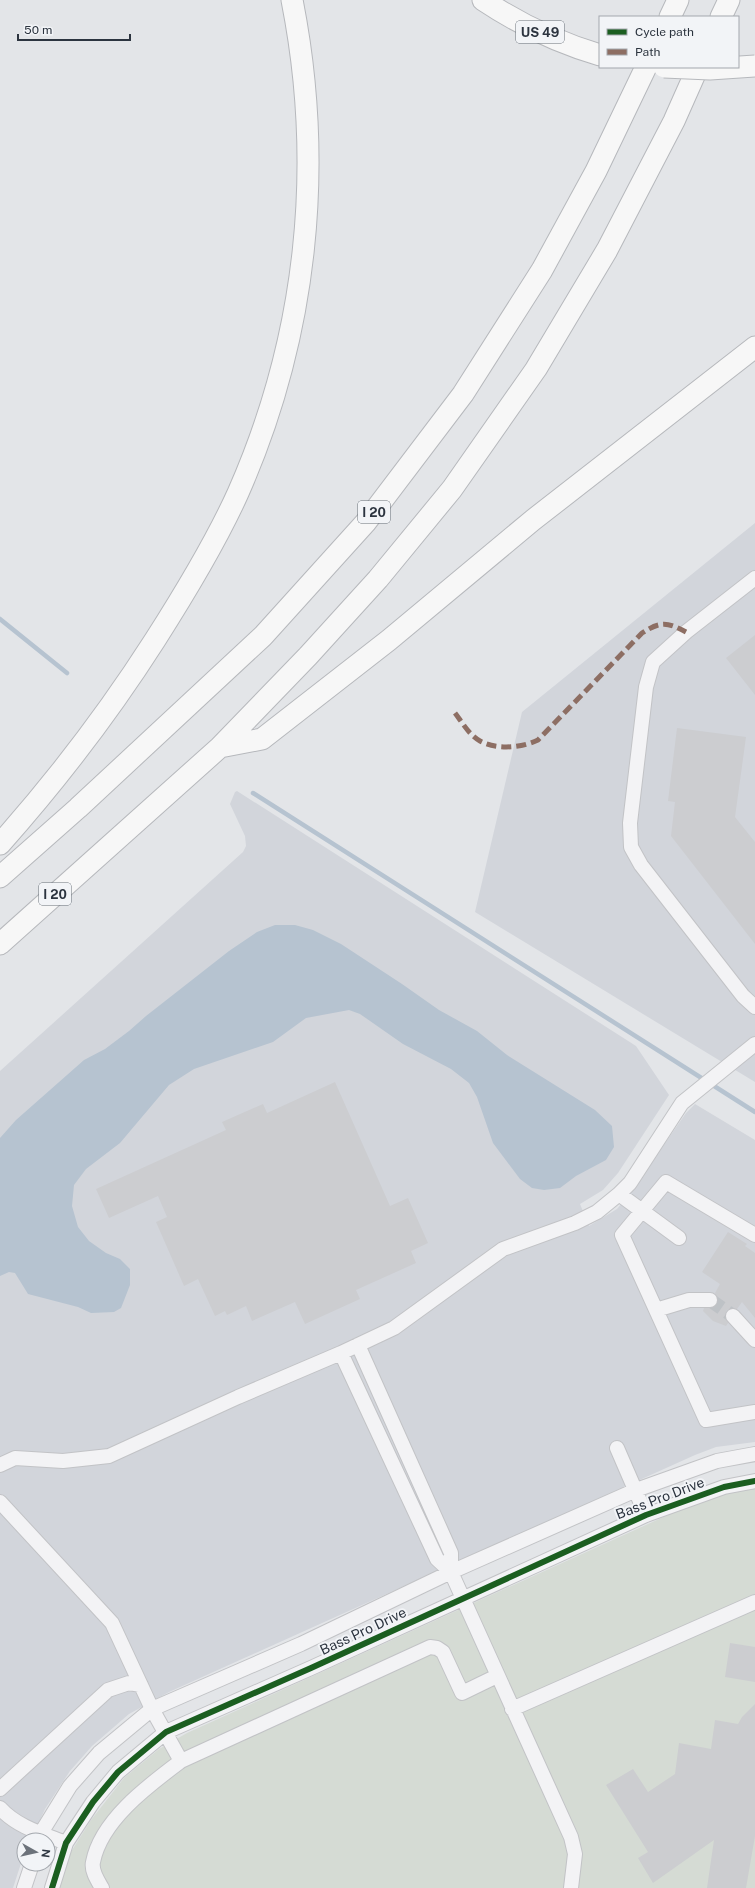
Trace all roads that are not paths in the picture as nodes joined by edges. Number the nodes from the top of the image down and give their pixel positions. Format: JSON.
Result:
{"nodes":[{"id":1,"x":292,"y":0,"type":"edge"},
{"id":2,"x":483,"y":0,"type":"edge"},
{"id":3,"x":678,"y":0,"type":"edge"},
{"id":4,"x":729,"y":0,"type":"edge"},
{"id":5,"x":670,"y":16,"type":"edge"},
{"id":6,"x":721,"y":16,"type":"edge"},
{"id":7,"x":599,"y":55,"type":"edge"},
{"id":8,"x":755,"y":66,"type":"edge"},
{"id":9,"x":739,"y":67,"type":"edge"},
{"id":10,"x":646,"y":68,"type":"edge"},
{"id":11,"x":687,"y":68,"type":"edge"},
{"id":12,"x":698,"y":68,"type":"edge"},
{"id":13,"x":725,"y":68,"type":"edge"},
{"id":14,"x":755,"y":347,"type":"edge"},
{"id":15,"x":755,"y":578,"type":"edge"},
{"id":16,"x":220,"y":747,"type":"junction"},
{"id":17,"x":0,"y":844,"type":"edge"},
{"id":18,"x":0,"y":877,"type":"edge"},
{"id":19,"x":0,"y":944,"type":"edge"},
{"id":20,"x":755,"y":1007,"type":"edge"},
{"id":21,"x":753,"y":1046,"type":"edge"},
{"id":22,"x":619,"y":1194,"type":"junction"},
{"id":23,"x":642,"y":1212,"type":"junction"},
{"id":24,"x":755,"y":1235,"type":"edge"},
{"id":25,"x":679,"y":1238,"type":"dead end"},
{"id":26,"x":710,"y":1300,"type":"tunnel mouth"},
{"id":27,"x":656,"y":1310,"type":"junction"},
{"id":28,"x":733,"y":1316,"type":"tunnel mouth"},
{"id":29,"x":755,"y":1340,"type":"edge"},
{"id":30,"x":358,"y":1345,"type":"junction"},
{"id":31,"x":341,"y":1353,"type":"junction"},
{"id":32,"x":755,"y":1412,"type":"edge"},
{"id":33,"x":617,"y":1448,"type":"dead end"},
{"id":34,"x":755,"y":1454,"type":"edge"},
{"id":35,"x":0,"y":1465,"type":"edge"},
{"id":36,"x":755,"y":1481,"type":"edge"},
{"id":37,"x":636,"y":1490,"type":"junction"},
{"id":38,"x":0,"y":1502,"type":"edge"},
{"id":39,"x":646,"y":1515,"type":"junction"},
{"id":40,"x":451,"y":1572,"type":"junction"},
{"id":41,"x":462,"y":1598,"type":"junction"},
{"id":42,"x":755,"y":1602,"type":"edge"},
{"id":43,"x":497,"y":1676,"type":"junction"},
{"id":44,"x":141,"y":1685,"type":"junction"},
{"id":45,"x":152,"y":1709,"type":"junction"},
{"id":46,"x":512,"y":1709,"type":"junction"},
{"id":47,"x":166,"y":1732,"type":"junction"},
{"id":48,"x":181,"y":1761,"type":"junction"},
{"id":49,"x":0,"y":1789,"type":"edge"},
{"id":50,"x":0,"y":1808,"type":"edge"},
{"id":51,"x":33,"y":1832,"type":"edge"},
{"id":52,"x":43,"y":1832,"type":"edge"},
{"id":53,"x":56,"y":1841,"type":"edge"},
{"id":54,"x":66,"y":1843,"type":"junction"},
{"id":55,"x":29,"y":1872,"type":"edge"},
{"id":56,"x":24,"y":1888,"type":"edge"},
{"id":57,"x":52,"y":1888,"type":"edge"},
{"id":58,"x":102,"y":1888,"type":"edge"},
{"id":59,"x":571,"y":1888,"type":"edge"}],
"edges":[{"from":1,"to":17,"type":"highway"},
{"from":2,"to":7,"type":"highway","number":"US 49"},
{"from":3,"to":5,"type":"highway"},
{"from":4,"to":6,"type":"highway"},
{"from":8,"to":9,"type":"highway","bridge":true},
{"from":10,"to":18,"type":"highway","number":"I 20"},
{"from":11,"to":13,"type":"highway","bridge":true},
{"from":12,"to":16,"type":"highway","number":"I 20"},
{"from":14,"to":16,"type":"highway"},
{"from":15,"to":20,"type":"street"},
{"from":16,"to":19,"type":"highway","number":"I 20"},
{"from":21,"to":22,"type":"street"},
{"from":22,"to":23,"type":"street"},
{"from":22,"to":30,"type":"street"},
{"from":23,"to":24,"type":"street"},
{"from":23,"to":25,"type":"street"},
{"from":23,"to":27,"type":"street"},
{"from":26,"to":27,"type":"street"},
{"from":27,"to":32,"type":"street"},
{"from":28,"to":29,"type":"street"},
{"from":30,"to":31,"type":"street"},
{"from":30,"to":40,"type":"street"},
{"from":31,"to":35,"type":"street"},
{"from":31,"to":40,"type":"street"},
{"from":33,"to":37,"type":"street"},
{"from":34,"to":37,"type":"street","name":"Bass Pro Drive"},
{"from":36,"to":39,"type":"street","name":"Bass Pro Drive"},
{"from":37,"to":39,"type":"street"},
{"from":37,"to":40,"type":"street","name":"Bass Pro Drive"},
{"from":38,"to":44,"type":"street"},
{"from":39,"to":41,"type":"street","name":"Bass Pro Drive"},
{"from":40,"to":41,"type":"street"},
{"from":40,"to":45,"type":"street","name":"Bass Pro Drive"},
{"from":41,"to":43,"type":"street"},
{"from":41,"to":47,"type":"street","name":"Bass Pro Drive"},
{"from":42,"to":46,"type":"street"},
{"from":43,"to":46,"type":"street"},
{"from":43,"to":48,"type":"street"},
{"from":44,"to":45,"type":"street"},
{"from":44,"to":49,"type":"street"},
{"from":45,"to":47,"type":"street"},
{"from":45,"to":52,"type":"street","name":"Bass Pro Drive"},
{"from":46,"to":59,"type":"street"},
{"from":47,"to":48,"type":"street"},
{"from":47,"to":54,"type":"street","name":"Bass Pro Drive"},
{"from":48,"to":58,"type":"street"},
{"from":50,"to":51,"type":"street"},
{"from":53,"to":54,"type":"street"},
{"from":54,"to":57,"type":"street","name":"Bass Pro Drive"},
{"from":55,"to":56,"type":"street"}]}
